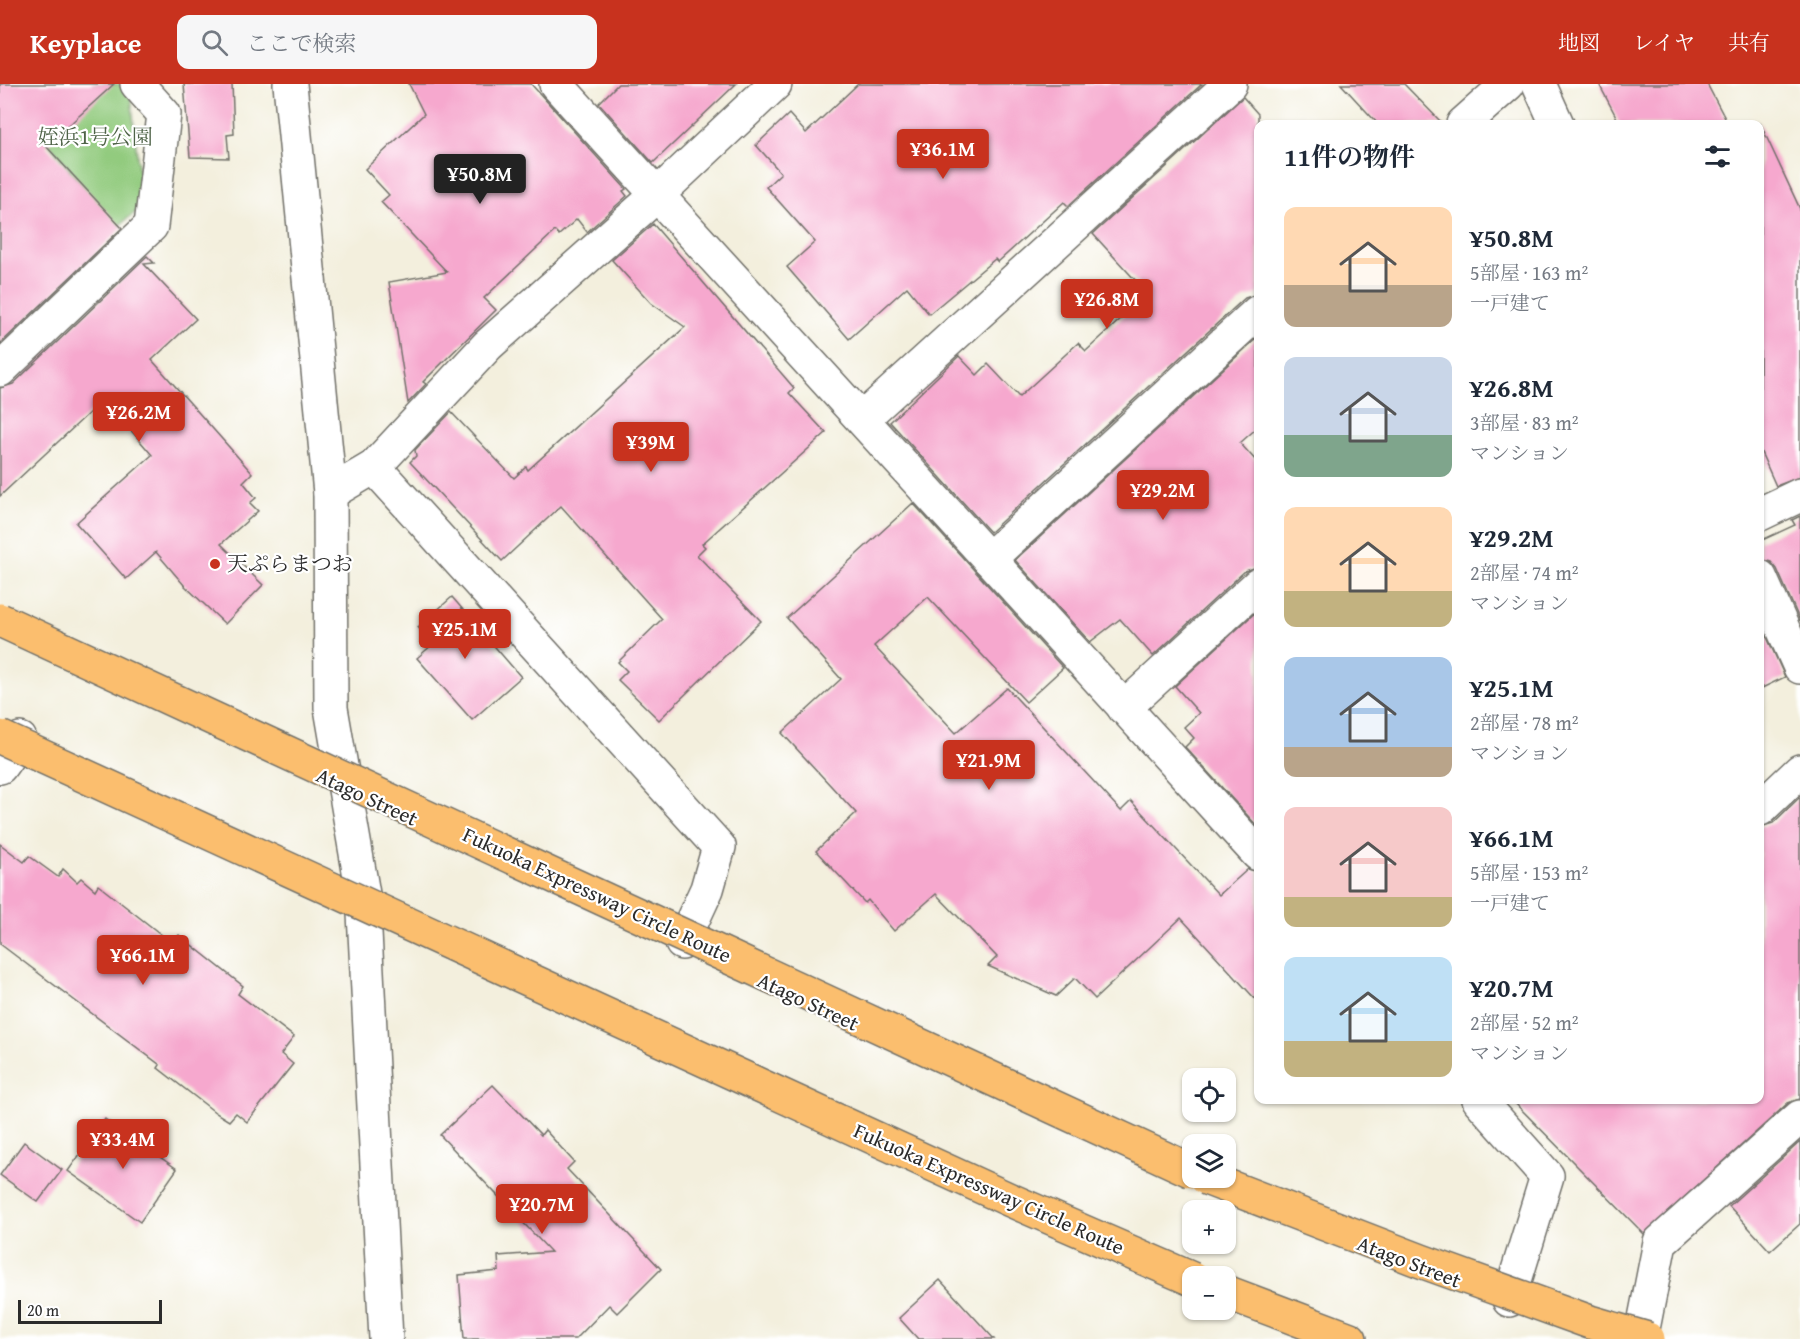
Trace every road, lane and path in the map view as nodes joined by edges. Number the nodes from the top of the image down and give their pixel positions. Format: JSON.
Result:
{"nodes":[{"id":1,"x":137,"y":84,"type":"edge"},
{"id":2,"x":290,"y":84,"type":"edge"},
{"id":3,"x":556,"y":84,"type":"edge"},
{"id":4,"x":775,"y":84,"type":"edge"},
{"id":5,"x":1230,"y":84,"type":"edge"},
{"id":6,"x":1508,"y":84,"type":"edge"},
{"id":7,"x":1539,"y":84,"type":"edge"},
{"id":8,"x":1468,"y":120,"type":"edge"},
{"id":9,"x":1555,"y":120,"type":"edge"},
{"id":10,"x":657,"y":195,"type":"junction"},
{"id":11,"x":1254,"y":316,"type":"edge"},
{"id":12,"x":0,"y":370,"type":"edge"},
{"id":13,"x":862,"y":419,"type":"junction"},
{"id":14,"x":374,"y":467,"type":"junction"},
{"id":15,"x":330,"y":493,"type":"junction"},
{"id":16,"x":1800,"y":495,"type":"edge"},
{"id":17,"x":1764,"y":512,"type":"edge"},
{"id":18,"x":990,"y":559,"type":"junction"},
{"id":19,"x":1764,"y":586,"type":"edge"},
{"id":20,"x":1254,"y":589,"type":"edge"},
{"id":21,"x":0,"y":620,"type":"edge"},
{"id":22,"x":0,"y":627,"type":"edge"},
{"id":23,"x":75,"y":654,"type":"junction"},
{"id":24,"x":1800,"y":667,"type":"edge"},
{"id":25,"x":1124,"y":708,"type":"junction"},
{"id":26,"x":7,"y":735,"type":"edge"},
{"id":27,"x":0,"y":767,"type":"edge"},
{"id":28,"x":1800,"y":771,"type":"edge"},
{"id":29,"x":345,"y":788,"type":"junction"},
{"id":30,"x":1764,"y":804,"type":"edge"},
{"id":31,"x":1254,"y":850,"type":"edge"},
{"id":32,"x":363,"y":894,"type":"junction"},
{"id":33,"x":682,"y":943,"type":"junction"},
{"id":34,"x":1483,"y":1104,"type":"edge"},
{"id":35,"x":1800,"y":1116,"type":"edge"},
{"id":36,"x":1182,"y":1166,"type":"edge"},
{"id":37,"x":1182,"y":1172,"type":"edge"},
{"id":38,"x":1218,"y":1188,"type":"edge"},
{"id":39,"x":1232,"y":1188,"type":"edge"},
{"id":40,"x":1182,"y":1273,"type":"edge"},
{"id":41,"x":1182,"y":1274,"type":"edge"},
{"id":42,"x":1236,"y":1296,"type":"edge"},
{"id":43,"x":1509,"y":1300,"type":"junction"},
{"id":44,"x":386,"y":1339,"type":"edge"},
{"id":45,"x":1349,"y":1339,"type":"edge"},
{"id":46,"x":1627,"y":1339,"type":"edge"},
{"id":47,"x":1641,"y":1339,"type":"edge"},
{"id":48,"x":1648,"y":1339,"type":"edge"}],
"edges":[{"from":1,"to":12,"type":"street"},
{"from":2,"to":15,"type":"street"},
{"from":3,"to":10,"type":"street"},
{"from":4,"to":10,"type":"street"},
{"from":5,"to":13,"type":"street"},
{"from":6,"to":8,"type":"street"},
{"from":7,"to":9,"type":"street"},
{"from":10,"to":13,"type":"street"},
{"from":10,"to":14,"type":"street"},
{"from":11,"to":18,"type":"street"},
{"from":13,"to":18,"type":"street"},
{"from":14,"to":15,"type":"street"},
{"from":14,"to":33,"type":"street"},
{"from":15,"to":29,"type":"street"},
{"from":16,"to":17,"type":"street"},
{"from":18,"to":25,"type":"street"},
{"from":19,"to":24,"type":"street"},
{"from":20,"to":25,"type":"street"},
{"from":21,"to":23,"type":"highway","name":"Fukuoka Expressway Circle Route","bridge":true},
{"from":22,"to":23,"type":"highway","bridge":true},
{"from":22,"to":29,"type":"street","name":"Atago Street"},
{"from":23,"to":36,"type":"highway","name":"Fukuoka Expressway Circle Route","bridge":true},
{"from":25,"to":31,"type":"street"},
{"from":26,"to":27,"type":"street"},
{"from":26,"to":32,"type":"street"},
{"from":26,"to":41,"type":"highway","name":"Fukuoka Expressway Circle Route","bridge":true},
{"from":28,"to":30,"type":"street"},
{"from":29,"to":32,"type":"street"},
{"from":29,"to":33,"type":"street","name":"Atago Street"},
{"from":32,"to":40,"type":"street"},
{"from":32,"to":44,"type":"street"},
{"from":33,"to":37,"type":"street","name":"Atago Street"},
{"from":34,"to":43,"type":"street"},
{"from":35,"to":47,"type":"street"},
{"from":38,"to":43,"type":"street","name":"Atago Street"},
{"from":39,"to":48,"type":"highway","bridge":true},
{"from":42,"to":45,"type":"highway"},
{"from":43,"to":46,"type":"street","name":"Atago Street"}]}
